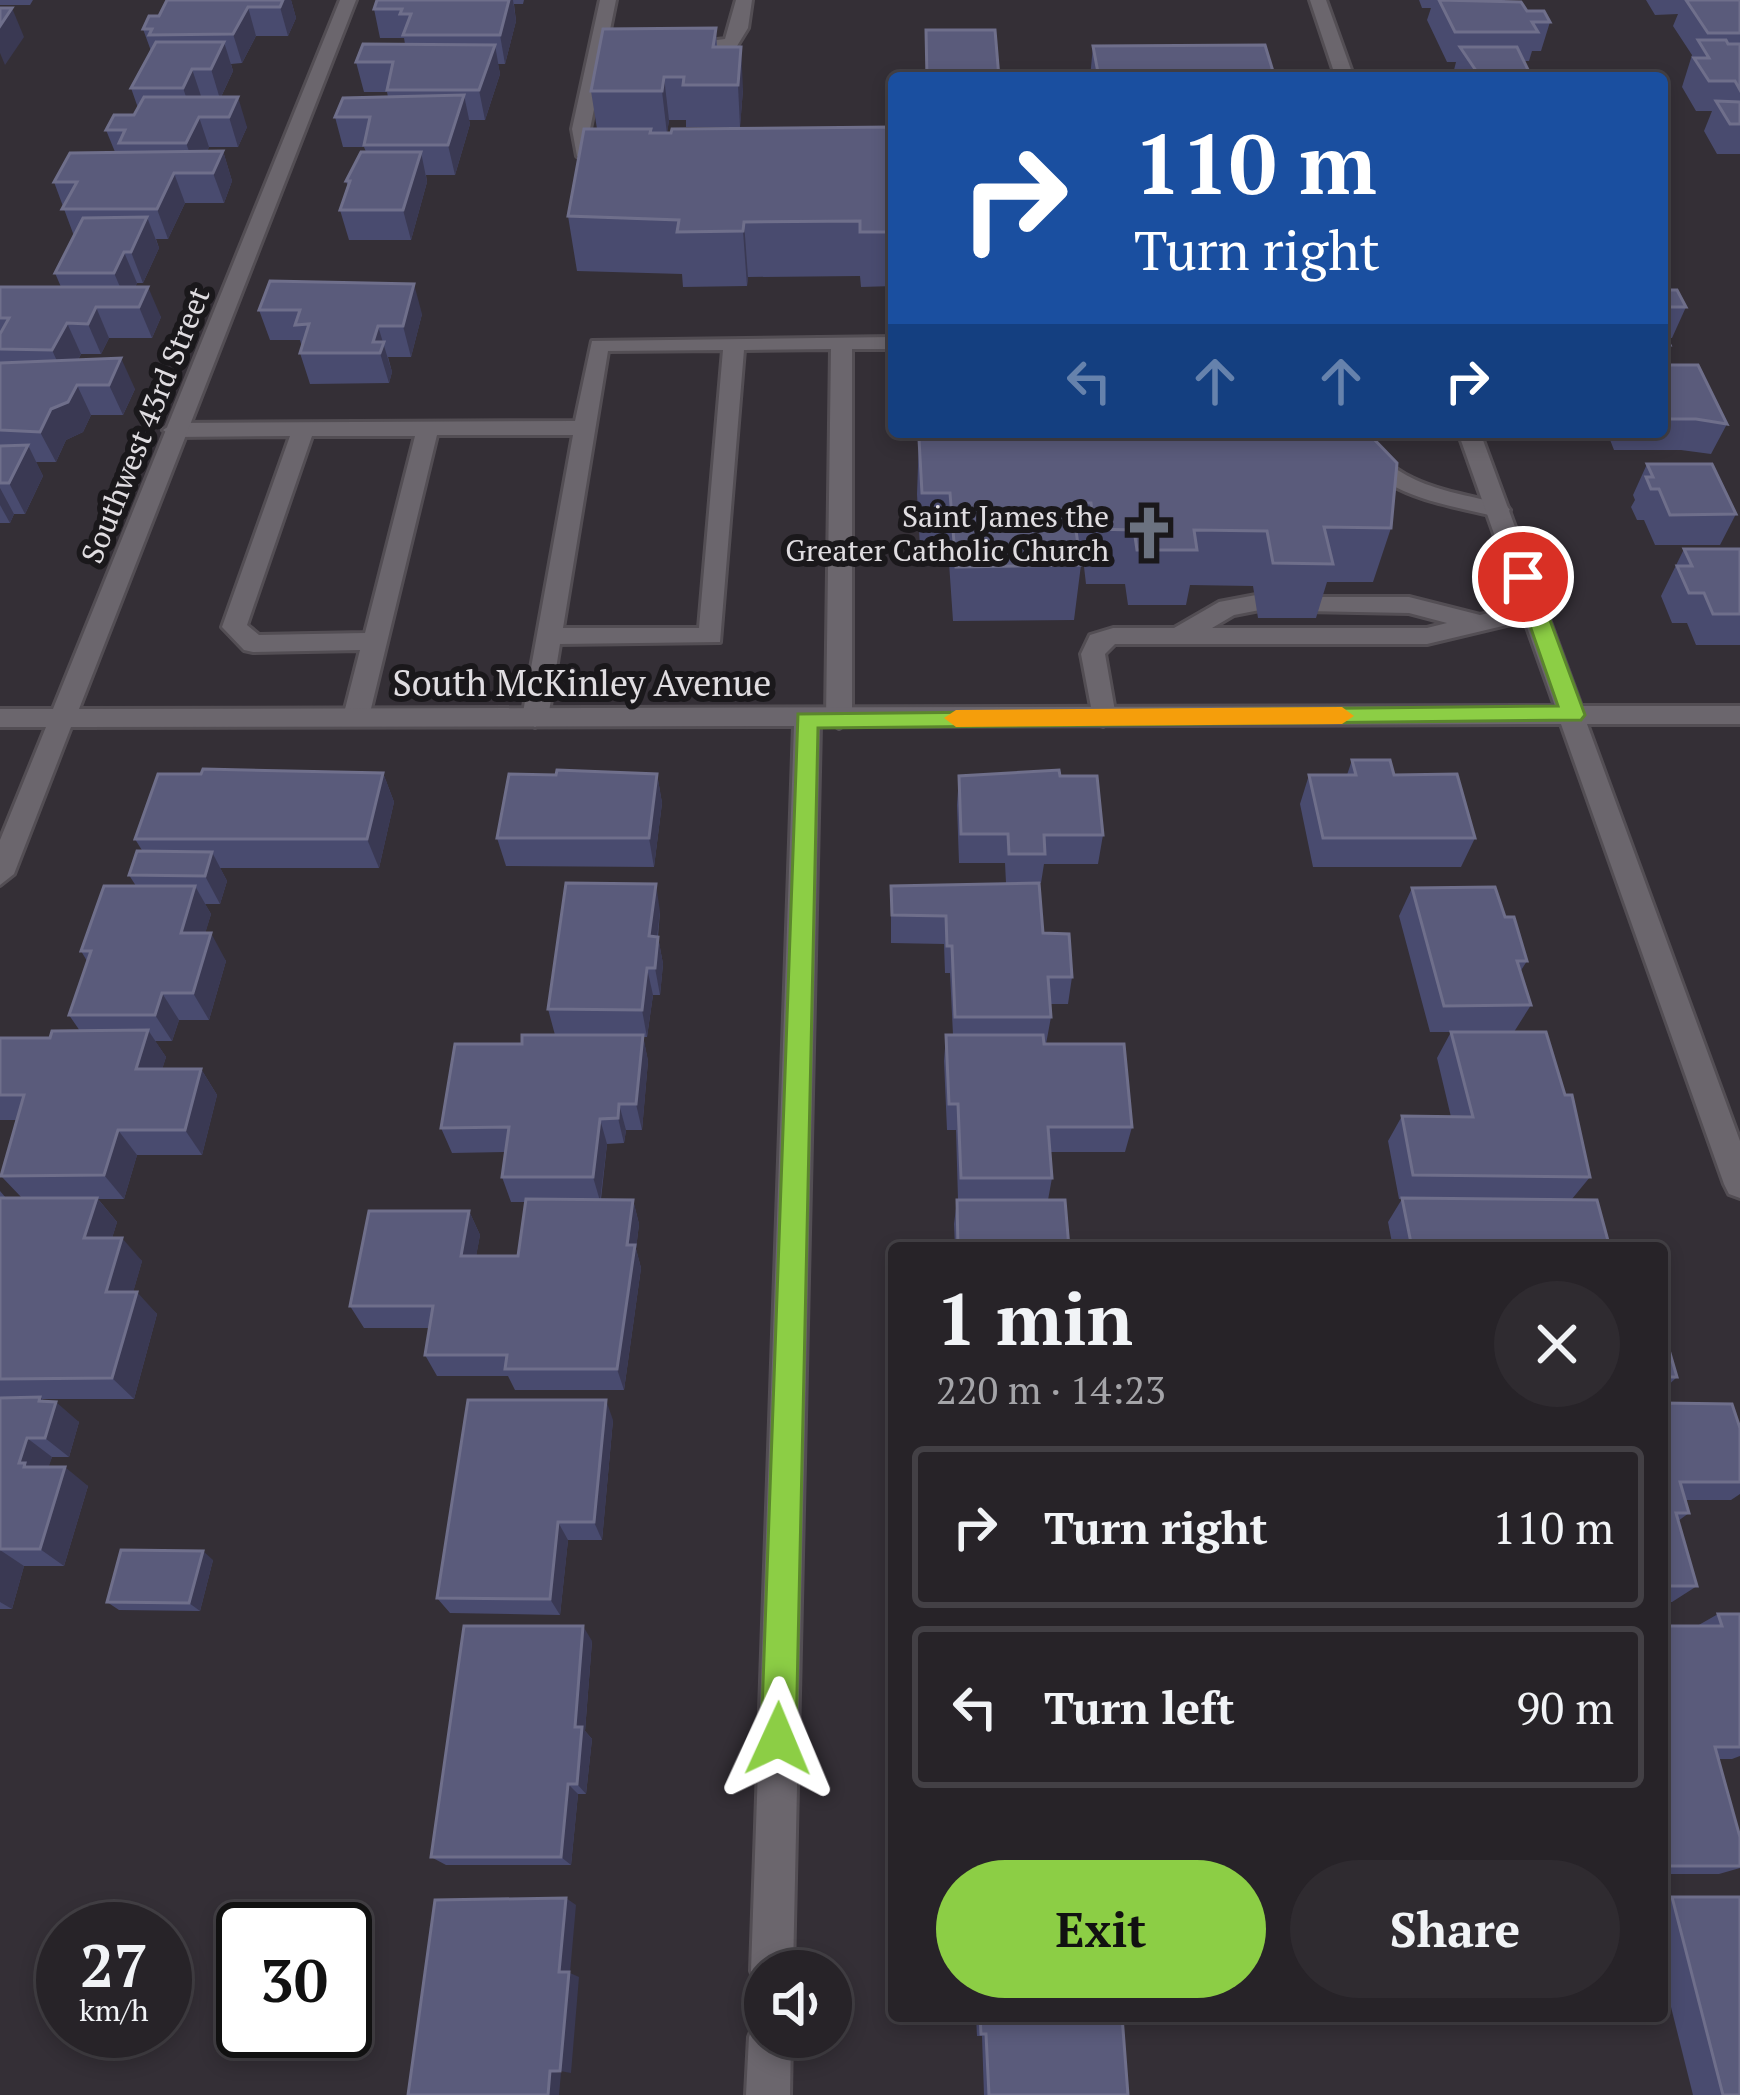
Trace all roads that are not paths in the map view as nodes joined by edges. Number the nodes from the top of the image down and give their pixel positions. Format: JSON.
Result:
{"nodes":[{"id":1,"x":348,"y":0,"type":"edge"},
{"id":2,"x":608,"y":0,"type":"edge"},
{"id":3,"x":744,"y":0,"type":"edge"},
{"id":4,"x":1318,"y":0,"type":"edge"},
{"id":5,"x":598,"y":49,"type":"junction"},
{"id":6,"x":622,"y":49,"type":"edge"},
{"id":7,"x":669,"y":49,"type":"edge"},
{"id":8,"x":1343,"y":72,"type":"edge"},
{"id":9,"x":612,"y":165,"type":"edge"},
{"id":10,"x":734,"y":344,"type":"junction"},
{"id":11,"x":842,"y":344,"type":"junction"},
{"id":12,"x":888,"y":344,"type":"edge"},
{"id":13,"x":304,"y":427,"type":"junction"},
{"id":14,"x":428,"y":427,"type":"junction"},
{"id":15,"x":584,"y":428,"type":"junction"},
{"id":16,"x":174,"y":430,"type":"junction"},
{"id":17,"x":1357,"y":438,"type":"edge"},
{"id":18,"x":1471,"y":438,"type":"edge"},
{"id":19,"x":1498,"y":510,"type":"junction"},
{"id":20,"x":1256,"y":603,"type":"dead end"},
{"id":21,"x":1313,"y":605,"type":"edge"},
{"id":22,"x":1536,"y":610,"type":"junction"},
{"id":23,"x":1481,"y":623,"type":"junction"},
{"id":24,"x":549,"y":636,"type":"junction"},
{"id":25,"x":1178,"y":636,"type":"junction"},
{"id":26,"x":375,"y":641,"type":"junction"},
{"id":27,"x":1573,"y":715,"type":"junction"},
{"id":28,"x":1740,"y":716,"type":"edge"},
{"id":29,"x":63,"y":717,"type":"junction"},
{"id":30,"x":356,"y":717,"type":"junction"},
{"id":31,"x":1103,"y":717,"type":"junction"},
{"id":32,"x":0,"y":718,"type":"edge"},
{"id":33,"x":535,"y":718,"type":"junction"},
{"id":34,"x":823,"y":719,"type":"junction"},
{"id":35,"x":0,"y":874,"type":"edge"},
{"id":36,"x":1740,"y":1184,"type":"edge"},
{"id":37,"x":773,"y":1950,"type":"edge"},
{"id":38,"x":770,"y":2058,"type":"edge"},
{"id":39,"x":769,"y":2095,"type":"edge"}],
"edges":[{"from":1,"to":16,"type":"street","name":"Southwest 43rd Street"},
{"from":2,"to":5,"type":"street"},
{"from":3,"to":7,"type":"street"},
{"from":4,"to":8,"type":"street"},
{"from":5,"to":6,"type":"street"},
{"from":5,"to":9,"type":"street"},
{"from":10,"to":11,"type":"street"},
{"from":10,"to":15,"type":"street"},
{"from":10,"to":24,"type":"street"},
{"from":11,"to":12,"type":"street"},
{"from":11,"to":34,"type":"street"},
{"from":13,"to":14,"type":"street"},
{"from":13,"to":16,"type":"street"},
{"from":13,"to":26,"type":"street"},
{"from":14,"to":15,"type":"street"},
{"from":14,"to":26,"type":"street"},
{"from":15,"to":24,"type":"street"},
{"from":16,"to":29,"type":"street","name":"Southwest 43rd Street"},
{"from":17,"to":19,"type":"street"},
{"from":18,"to":19,"type":"street"},
{"from":19,"to":22,"type":"street"},
{"from":20,"to":25,"type":"street"},
{"from":21,"to":23,"type":"street"},
{"from":22,"to":23,"type":"street"},
{"from":22,"to":27,"type":"street"},
{"from":23,"to":25,"type":"street"},
{"from":24,"to":33,"type":"street"},
{"from":25,"to":31,"type":"street"},
{"from":26,"to":30,"type":"street"},
{"from":27,"to":28,"type":"street","name":"South McKinley Avenue"},
{"from":27,"to":31,"type":"street","name":"South McKinley Avenue"},
{"from":27,"to":36,"type":"street"},
{"from":29,"to":30,"type":"street","name":"South McKinley Avenue"},
{"from":29,"to":32,"type":"street","name":"South McKinley Avenue"},
{"from":29,"to":35,"type":"street","name":"Southwest 43rd Street"},
{"from":30,"to":33,"type":"street","name":"South McKinley Avenue"},
{"from":31,"to":34,"type":"street","name":"South McKinley Avenue"},
{"from":33,"to":34,"type":"street","name":"South McKinley Avenue"},
{"from":34,"to":37,"type":"street"},
{"from":38,"to":39,"type":"street"}]}
